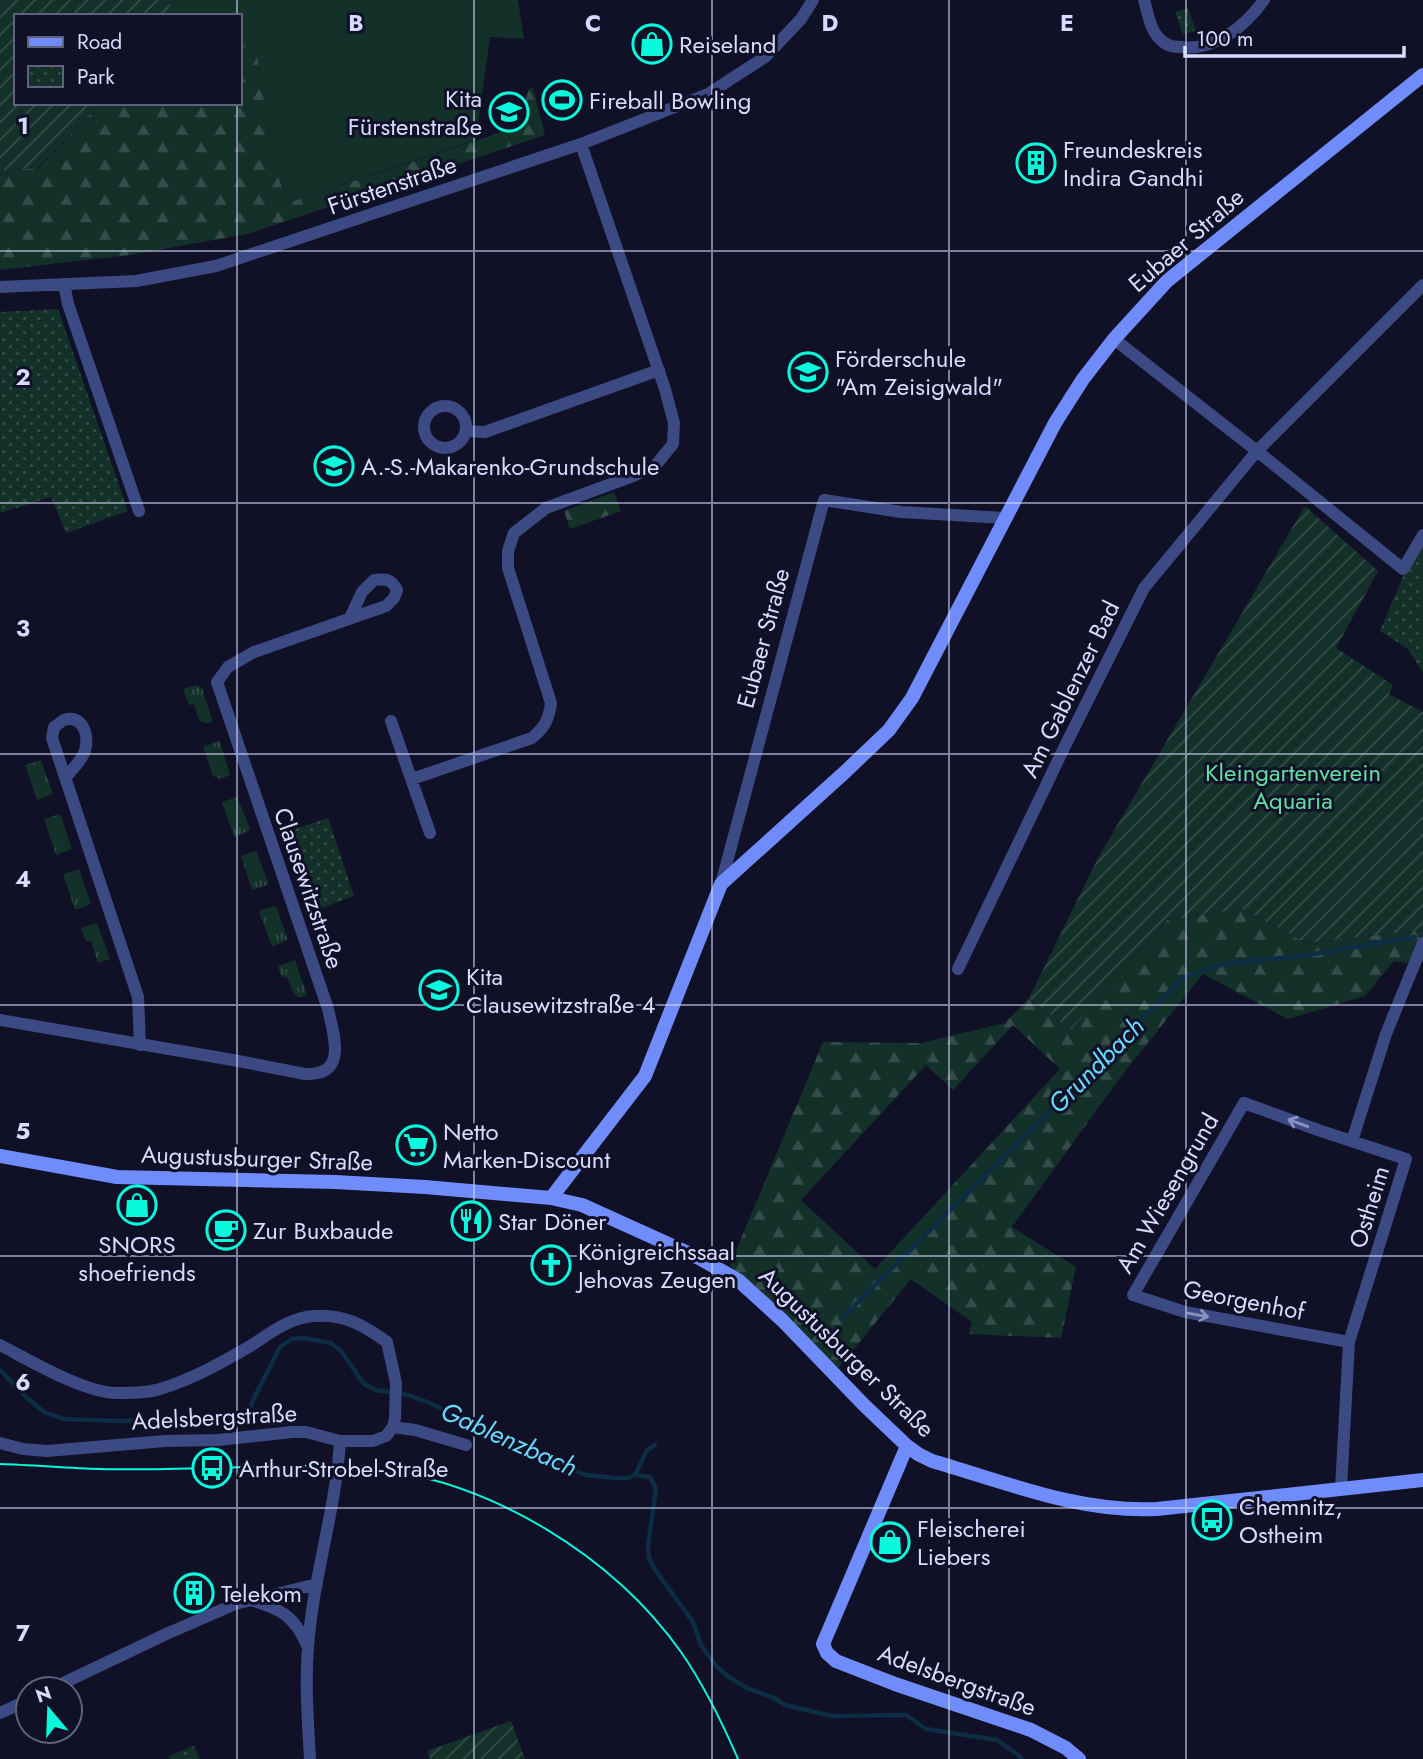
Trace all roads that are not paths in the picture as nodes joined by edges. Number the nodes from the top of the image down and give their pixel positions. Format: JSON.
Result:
{"nodes":[{"id":1,"x":813,"y":0,"type":"edge"},
{"id":2,"x":1144,"y":0,"type":"edge"},
{"id":3,"x":1264,"y":0,"type":"edge"},
{"id":4,"x":1253,"y":6,"type":"edge"},
{"id":5,"x":1423,"y":75,"type":"edge"},
{"id":6,"x":581,"y":144,"type":"junction"},
{"id":7,"x":64,"y":284,"type":"junction"},
{"id":8,"x":1423,"y":285,"type":"edge"},
{"id":9,"x":0,"y":287,"type":"edge"},
{"id":10,"x":1114,"y":340,"type":"junction"},
{"id":11,"x":659,"y":370,"type":"junction"},
{"id":12,"x":466,"y":431,"type":"dead end"},
{"id":13,"x":1257,"y":451,"type":"junction"},
{"id":14,"x":139,"y":511,"type":"dead end"},
{"id":15,"x":1005,"y":518,"type":"junction"},
{"id":16,"x":1423,"y":535,"type":"edge"},
{"id":17,"x":350,"y":618,"type":"dead end"},
{"id":18,"x":391,"y":721,"type":"dead end"},
{"id":19,"x":65,"y":778,"type":"dead end"},
{"id":20,"x":412,"y":779,"type":"junction"},
{"id":21,"x":430,"y":833,"type":"dead end"},
{"id":22,"x":721,"y":884,"type":"junction"},
{"id":23,"x":1423,"y":943,"type":"edge"},
{"id":24,"x":958,"y":969,"type":"dead end"},
{"id":25,"x":0,"y":1020,"type":"edge"},
{"id":26,"x":140,"y":1045,"type":"junction"},
{"id":27,"x":1352,"y":1141,"type":"junction"},
{"id":28,"x":0,"y":1156,"type":"edge"},
{"id":29,"x":551,"y":1198,"type":"junction"},
{"id":30,"x":1133,"y":1294,"type":"joint"},
{"id":31,"x":1349,"y":1342,"type":"junction"},
{"id":32,"x":0,"y":1345,"type":"edge"},
{"id":33,"x":393,"y":1427,"type":"junction"},
{"id":34,"x":340,"y":1441,"type":"junction"},
{"id":35,"x":0,"y":1443,"type":"edge"},
{"id":36,"x":466,"y":1445,"type":"dead end"},
{"id":37,"x":907,"y":1446,"type":"junction"},
{"id":38,"x":1423,"y":1479,"type":"edge"},
{"id":39,"x":1341,"y":1489,"type":"junction"},
{"id":40,"x":317,"y":1584,"type":"junction"},
{"id":41,"x":250,"y":1600,"type":"junction"},
{"id":42,"x":308,"y":1647,"type":"junction"},
{"id":43,"x":80,"y":1675,"type":"edge"},
{"id":44,"x":310,"y":1759,"type":"edge"},
{"id":45,"x":1079,"y":1759,"type":"edge"}],
"edges":[{"from":1,"to":6,"type":"street","name":"Fürstenstraße"},
{"from":2,"to":4,"type":"street"},
{"from":3,"to":4,"type":"street"},
{"from":5,"to":10,"type":"street","name":"Eubaer Straße"},
{"from":6,"to":7,"type":"street","name":"Fürstenstraße"},
{"from":6,"to":11,"type":"street"},
{"from":7,"to":9,"type":"street","name":"Fürstenstraße"},
{"from":7,"to":14,"type":"street"},
{"from":8,"to":13,"type":"street","name":"Am Gablenzer Bad"},
{"from":10,"to":13,"type":"street"},
{"from":10,"to":15,"type":"street","name":"Eubaer Straße"},
{"from":11,"to":12,"type":"street"},
{"from":11,"to":20,"type":"street"},
{"from":13,"to":16,"type":"street"},
{"from":13,"to":24,"type":"street","name":"Am Gablenzer Bad"},
{"from":15,"to":22,"type":"street","name":"Eubaer Straße"},
{"from":15,"to":22,"type":"street","name":"Eubaer Straße"},
{"from":17,"to":26,"type":"street","name":"Clausewitzstraße"},
{"from":18,"to":20,"type":"street"},
{"from":19,"to":26,"type":"street"},
{"from":20,"to":21,"type":"street"},
{"from":22,"to":29,"type":"street","name":"Eubaer Straße"},
{"from":23,"to":27,"type":"street","name":"Ostheim"},
{"from":25,"to":26,"type":"street","name":"Clausewitzstraße"},
{"from":27,"to":30,"type":"street","name":"Am Wiesengrund","one_way":true},
{"from":27,"to":31,"type":"street","name":"Ostheim"},
{"from":28,"to":29,"type":"street","name":"Augustusburger Straße"},
{"from":29,"to":37,"type":"street","name":"Augustusburger Straße"},
{"from":30,"to":31,"type":"street","name":"Georgenhof","one_way":true},
{"from":31,"to":39,"type":"street","name":"Ostheim"},
{"from":32,"to":33,"type":"street"},
{"from":33,"to":34,"type":"street","name":"Adelsbergstraße"},
{"from":33,"to":36,"type":"street"},
{"from":34,"to":35,"type":"street","name":"Adelsbergstraße"},
{"from":34,"to":40,"type":"street"},
{"from":37,"to":39,"type":"street","name":"Augustusburger Straße"},
{"from":37,"to":45,"type":"street","name":"Adelsbergstraße"},
{"from":38,"to":39,"type":"street","name":"Augustusburger Straße"},
{"from":40,"to":41,"type":"street"},
{"from":40,"to":42,"type":"street"},
{"from":41,"to":42,"type":"street"},
{"from":41,"to":43,"type":"street"},
{"from":42,"to":44,"type":"street"}]}
